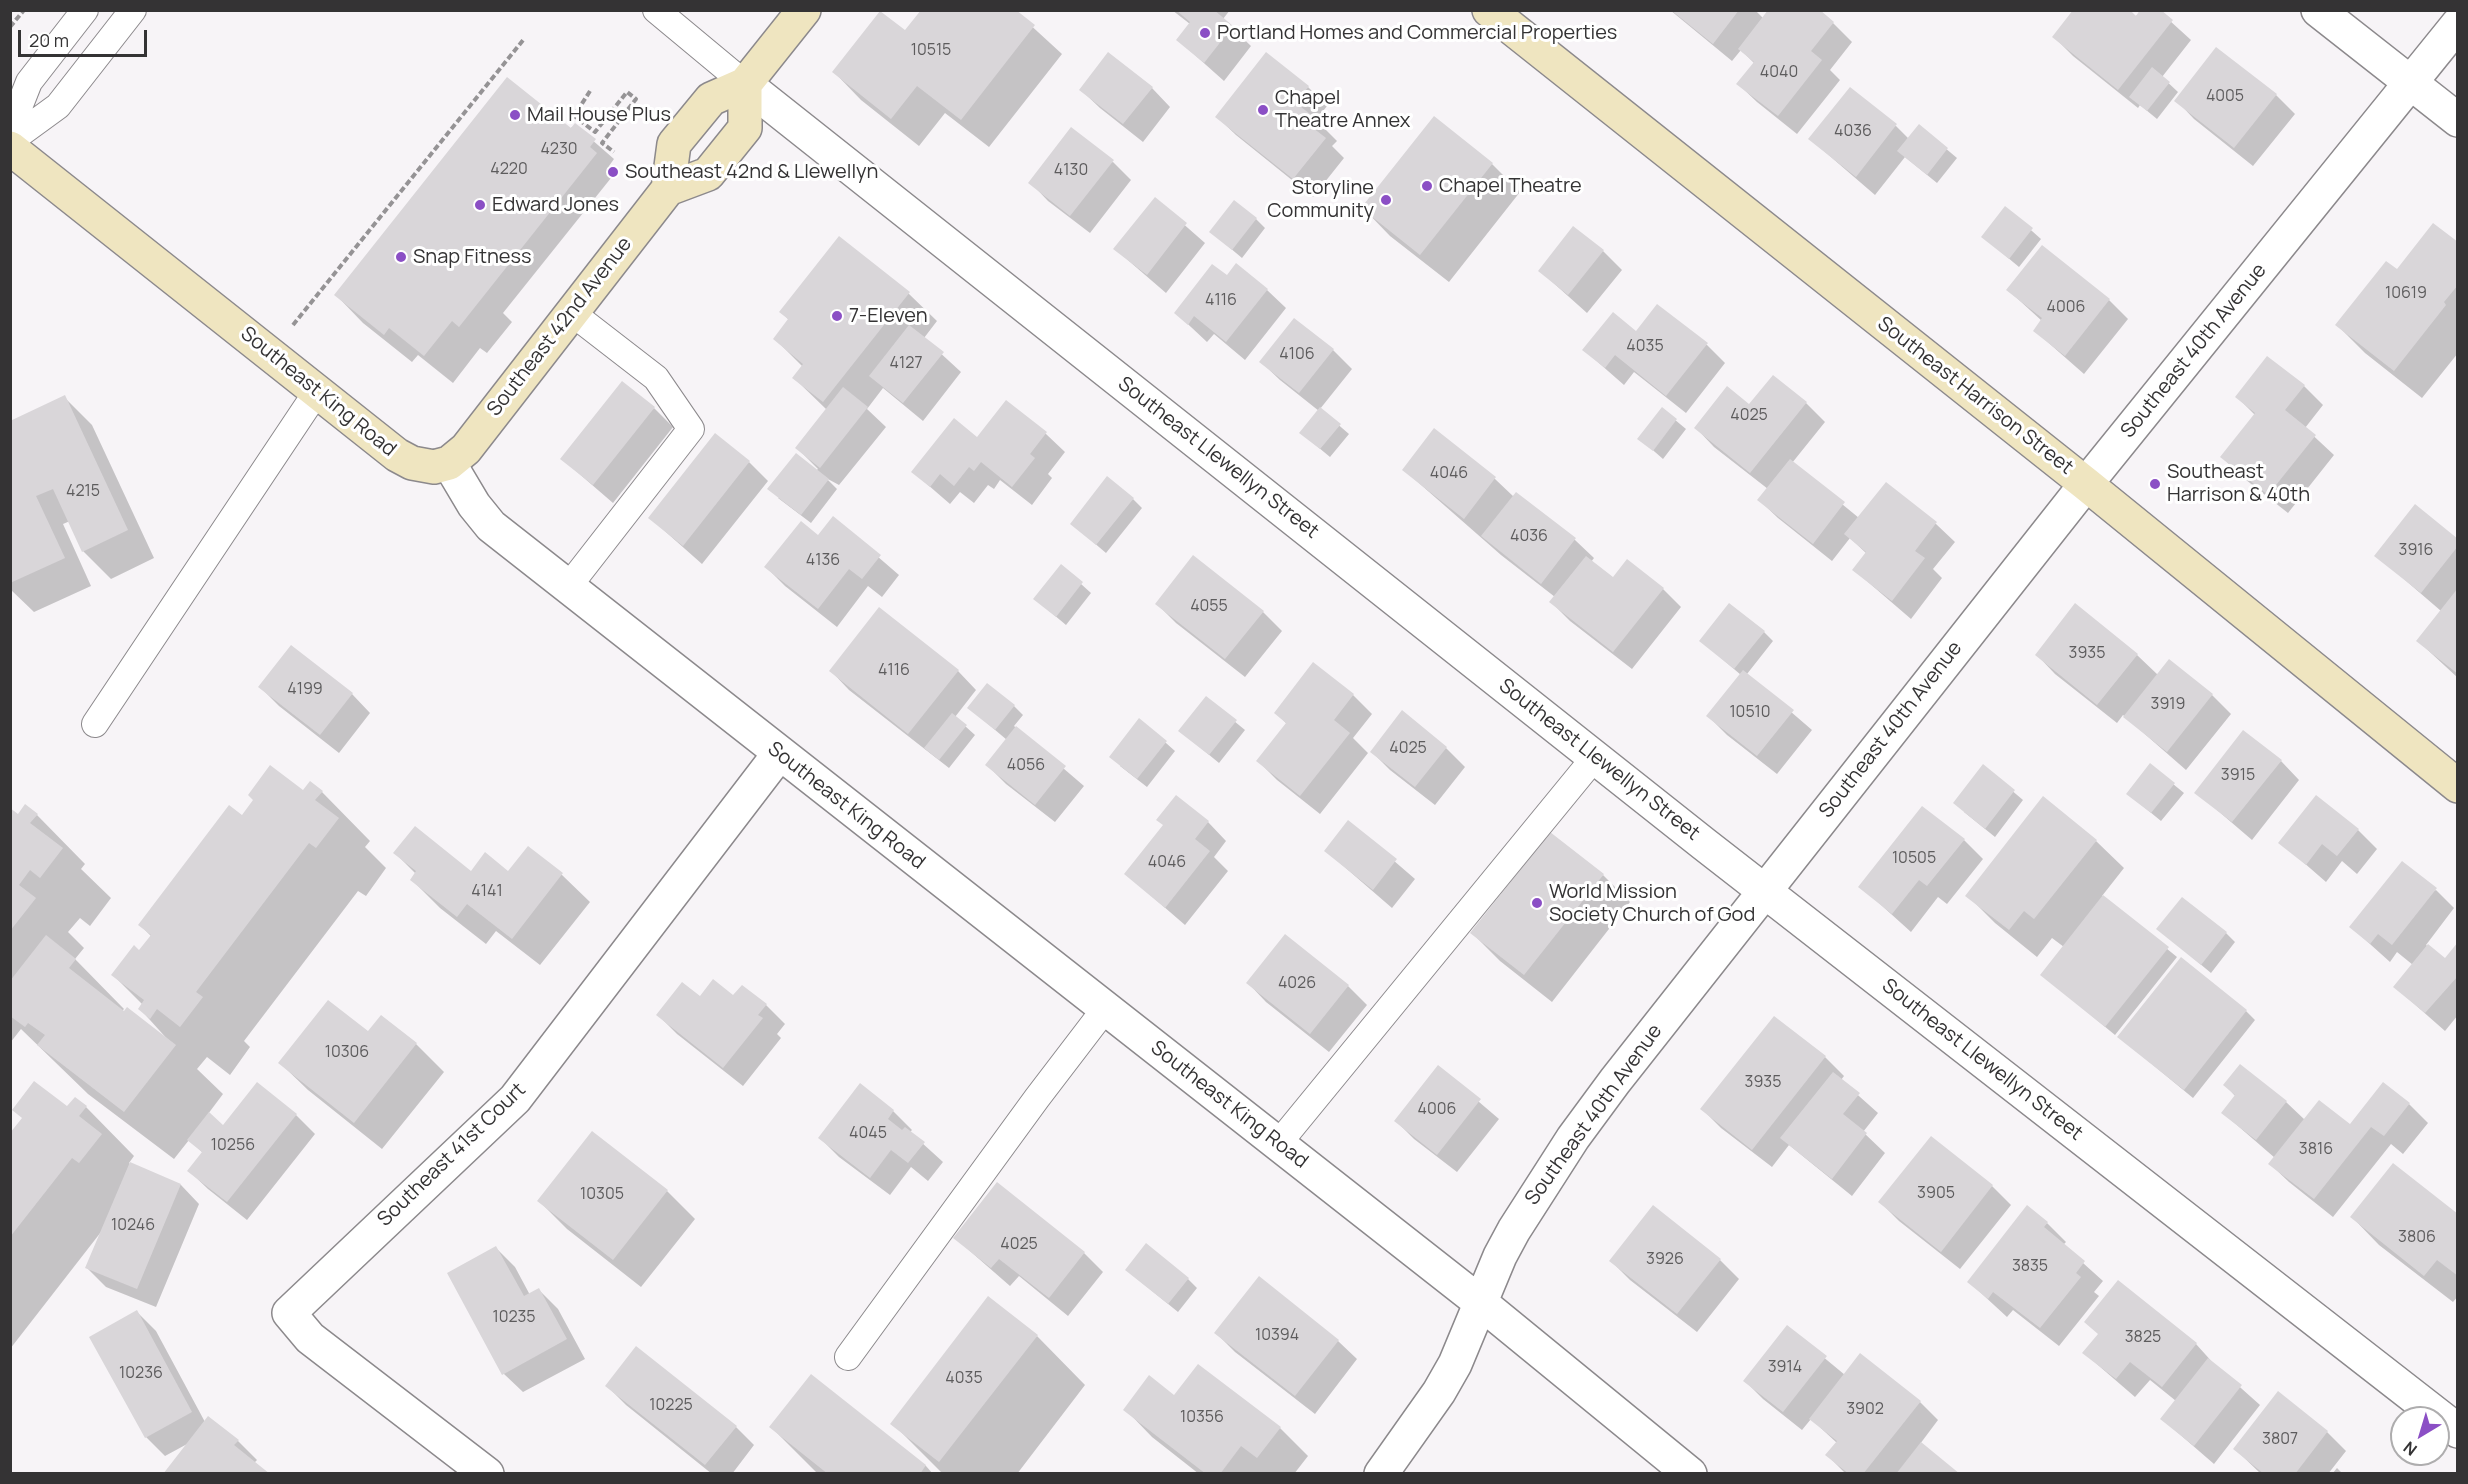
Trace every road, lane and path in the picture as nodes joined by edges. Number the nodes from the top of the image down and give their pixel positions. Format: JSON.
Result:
{"nodes":[{"id":1,"x":24,"y":10,"type":"edge"},
{"id":2,"x":85,"y":10,"type":"edge"},
{"id":3,"x":133,"y":10,"type":"edge"},
{"id":4,"x":656,"y":10,"type":"edge"},
{"id":5,"x":804,"y":10,"type":"edge"},
{"id":6,"x":1489,"y":10,"type":"edge"},
{"id":7,"x":2318,"y":10,"type":"edge"},
{"id":8,"x":2457,"y":24,"type":"edge"},
{"id":9,"x":10,"y":27,"type":"edge"},
{"id":10,"x":524,"y":39,"type":"dead end"},
{"id":11,"x":746,"y":84,"type":"junction"},
{"id":12,"x":2410,"y":84,"type":"junction"},
{"id":13,"x":590,"y":91,"type":"dead end"},
{"id":14,"x":2457,"y":120,"type":"edge"},
{"id":15,"x":10,"y":130,"type":"edge"},
{"id":16,"x":10,"y":141,"type":"edge"},
{"id":17,"x":10,"y":148,"type":"edge"},
{"id":18,"x":614,"y":152,"type":"dead end"},
{"id":19,"x":668,"y":189,"type":"junction"},
{"id":20,"x":572,"y":313,"type":"junction"},
{"id":21,"x":270,"y":353,"type":"junction"},
{"id":22,"x":318,"y":390,"type":"junction"},
{"id":23,"x":449,"y":463,"type":"junction"},
{"id":24,"x":2086,"y":484,"type":"junction"},
{"id":25,"x":568,"y":587,"type":"junction"},
{"id":26,"x":95,"y":724,"type":"dead end"},
{"id":27,"x":779,"y":754,"type":"junction"},
{"id":28,"x":1595,"y":757,"type":"junction"},
{"id":29,"x":2457,"y":786,"type":"edge"},
{"id":30,"x":1764,"y":891,"type":"junction"},
{"id":31,"x":1106,"y":1008,"type":"junction"},
{"id":32,"x":1278,"y":1144,"type":"junction"},
{"id":33,"x":1481,"y":1303,"type":"junction"},
{"id":34,"x":848,"y":1357,"type":"dead end"},
{"id":35,"x":2457,"y":1431,"type":"edge"},
{"id":36,"x":487,"y":1473,"type":"edge"},
{"id":37,"x":1380,"y":1473,"type":"edge"},
{"id":38,"x":1690,"y":1473,"type":"edge"}],
"edges":[{"from":1,"to":9,"type":"path"},
{"from":2,"to":15,"type":"lane"},
{"from":3,"to":16,"type":"lane"},
{"from":4,"to":11,"type":"lane"},
{"from":5,"to":11,"type":"main road"},
{"from":6,"to":24,"type":"main road","name":"Southeast Harrison Street"},
{"from":7,"to":12,"type":"street"},
{"from":8,"to":12,"type":"street","name":"Southeast 40th Avenue"},
{"from":10,"to":21,"type":"path"},
{"from":11,"to":19,"type":"main road"},
{"from":11,"to":19,"type":"main road"},
{"from":11,"to":28,"type":"street","name":"Southeast Llewellyn Street"},
{"from":12,"to":14,"type":"street"},
{"from":12,"to":24,"type":"street","name":"Southeast 40th Avenue"},
{"from":13,"to":18,"type":"path"},
{"from":17,"to":21,"type":"main road","name":"Southeast King Road"},
{"from":19,"to":20,"type":"main road","name":"Southeast 42nd Avenue"},
{"from":20,"to":23,"type":"main road","name":"Southeast 42nd Avenue"},
{"from":20,"to":25,"type":"lane"},
{"from":21,"to":22,"type":"main road","name":"Southeast King Road"},
{"from":22,"to":23,"type":"main road","name":"Southeast King Road"},
{"from":22,"to":26,"type":"lane"},
{"from":23,"to":25,"type":"street","name":"Southeast King Road"},
{"from":24,"to":29,"type":"main road","name":"Southeast Harrison Street"},
{"from":24,"to":30,"type":"street","name":"Southeast 40th Avenue"},
{"from":25,"to":27,"type":"street","name":"Southeast King Road"},
{"from":27,"to":31,"type":"street","name":"Southeast King Road"},
{"from":27,"to":36,"type":"street","name":"Southeast 41st Court"},
{"from":28,"to":30,"type":"street","name":"Southeast Llewellyn Street"},
{"from":28,"to":32,"type":"lane"},
{"from":30,"to":33,"type":"street","name":"Southeast 40th Avenue"},
{"from":30,"to":35,"type":"street","name":"Southeast Llewellyn Street"},
{"from":31,"to":32,"type":"street","name":"Southeast King Road"},
{"from":31,"to":34,"type":"lane"},
{"from":32,"to":33,"type":"street","name":"Southeast King Road"},
{"from":33,"to":37,"type":"street","name":"Southeast 40th Avenue"},
{"from":33,"to":38,"type":"street","name":"Southeast King Road"}]}
